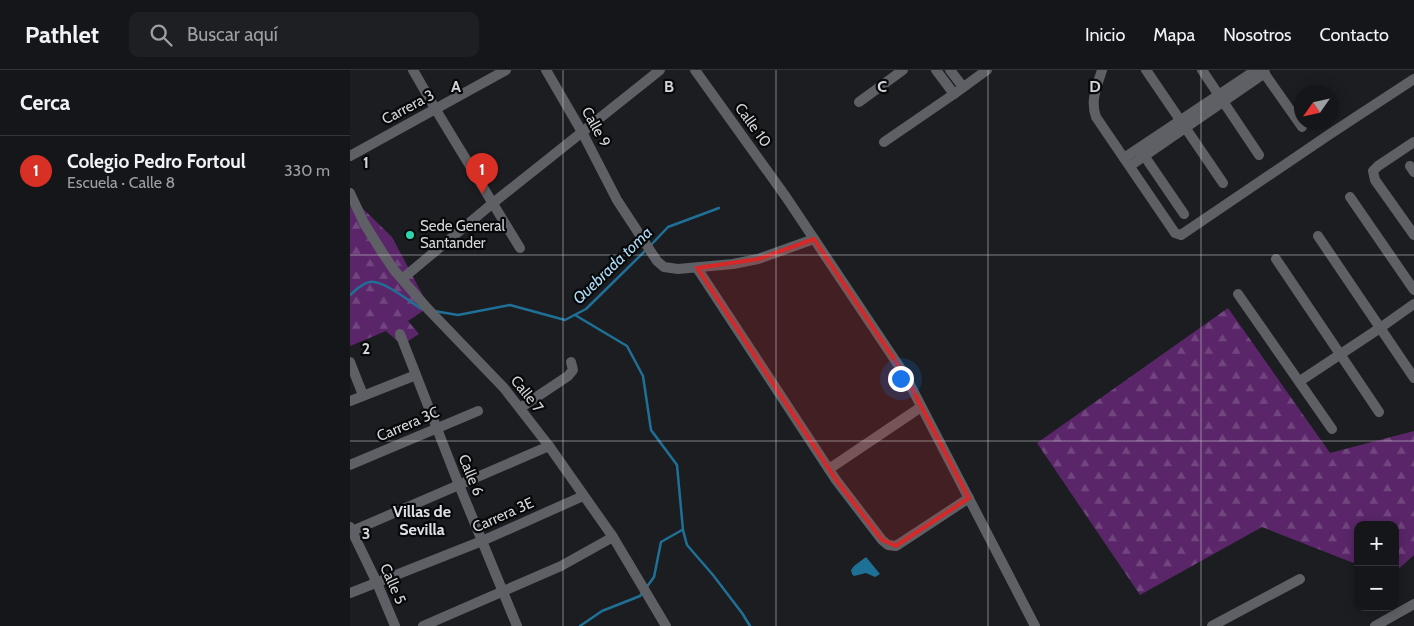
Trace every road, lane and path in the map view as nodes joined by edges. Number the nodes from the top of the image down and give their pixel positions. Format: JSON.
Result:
{"nodes":[{"id":1,"x":413,"y":70,"type":"edge"},
{"id":2,"x":506,"y":70,"type":"edge"},
{"id":3,"x":546,"y":70,"type":"edge"},
{"id":4,"x":660,"y":70,"type":"edge"},
{"id":5,"x":695,"y":70,"type":"edge"},
{"id":6,"x":902,"y":70,"type":"edge"},
{"id":7,"x":936,"y":70,"type":"edge"},
{"id":8,"x":950,"y":70,"type":"edge"},
{"id":9,"x":986,"y":70,"type":"edge"},
{"id":10,"x":1102,"y":70,"type":"edge"},
{"id":11,"x":1146,"y":70,"type":"edge"},
{"id":12,"x":1202,"y":70,"type":"edge"},
{"id":13,"x":1261,"y":71,"type":"edge"},
{"id":14,"x":1414,"y":79,"type":"edge"},
{"id":15,"x":963,"y":87,"type":"junction"},
{"id":16,"x":954,"y":94,"type":"junction"},
{"id":17,"x":1221,"y":98,"type":"junction"},
{"id":18,"x":860,"y":102,"type":"dead end"},
{"id":19,"x":436,"y":110,"type":"junction"},
{"id":20,"x":1294,"y":116,"type":"edge"},
{"id":21,"x":1183,"y":124,"type":"junction"},
{"id":22,"x":582,"y":132,"type":"junction"},
{"id":23,"x":884,"y":142,"type":"dead end"},
{"id":24,"x":1414,"y":142,"type":"edge"},
{"id":25,"x":1141,"y":152,"type":"junction"},
{"id":26,"x":1259,"y":155,"type":"dead end"},
{"id":27,"x":350,"y":156,"type":"edge"},
{"id":28,"x":1127,"y":162,"type":"junction"},
{"id":29,"x":1222,"y":183,"type":"dead end"},
{"id":30,"x":350,"y":193,"type":"edge"},
{"id":31,"x":1350,"y":197,"type":"dead end"},
{"id":32,"x":493,"y":202,"type":"junction"},
{"id":33,"x":1184,"y":214,"type":"dead end"},
{"id":34,"x":1414,"y":235,"type":"edge"},
{"id":35,"x":1318,"y":236,"type":"dead end"},
{"id":36,"x":814,"y":239,"type":"junction"},
{"id":37,"x":520,"y":248,"type":"dead end"},
{"id":38,"x":1276,"y":259,"type":"dead end"},
{"id":39,"x":697,"y":268,"type":"junction"},
{"id":40,"x":402,"y":279,"type":"junction"},
{"id":41,"x":1414,"y":290,"type":"edge"},
{"id":42,"x":1238,"y":294,"type":"dead end"},
{"id":43,"x":1414,"y":304,"type":"edge"},
{"id":44,"x":1380,"y":328,"type":"junction"},
{"id":45,"x":400,"y":334,"type":"dead end"},
{"id":46,"x":1340,"y":354,"type":"junction"},
{"id":47,"x":350,"y":362,"type":"edge"},
{"id":48,"x":571,"y":362,"type":"dead end"},
{"id":49,"x":416,"y":374,"type":"junction"},
{"id":50,"x":1414,"y":378,"type":"edge"},
{"id":51,"x":1300,"y":381,"type":"junction"},
{"id":52,"x":363,"y":395,"type":"junction"},
{"id":53,"x":350,"y":401,"type":"edge"},
{"id":54,"x":922,"y":407,"type":"junction"},
{"id":55,"x":520,"y":408,"type":"junction"},
{"id":56,"x":478,"y":411,"type":"dead end"},
{"id":57,"x":1379,"y":412,"type":"dead end"},
{"id":58,"x":436,"y":429,"type":"junction"},
{"id":59,"x":1332,"y":430,"type":"dead end"},
{"id":60,"x":549,"y":446,"type":"junction"},
{"id":61,"x":350,"y":465,"type":"edge"},
{"id":62,"x":829,"y":469,"type":"junction"},
{"id":63,"x":459,"y":485,"type":"junction"},
{"id":64,"x":584,"y":496,"type":"junction"},
{"id":65,"x":969,"y":498,"type":"junction"},
{"id":66,"x":350,"y":530,"type":"edge"},
{"id":67,"x":613,"y":537,"type":"junction"},
{"id":68,"x":482,"y":541,"type":"junction"},
{"id":69,"x":1300,"y":579,"type":"dead end"},
{"id":70,"x":377,"y":583,"type":"junction"},
{"id":71,"x":504,"y":592,"type":"junction"},
{"id":72,"x":350,"y":593,"type":"edge"},
{"id":73,"x":1414,"y":604,"type":"edge"},
{"id":74,"x":395,"y":626,"type":"edge"},
{"id":75,"x":423,"y":626,"type":"edge"},
{"id":76,"x":517,"y":626,"type":"edge"},
{"id":77,"x":666,"y":626,"type":"edge"},
{"id":78,"x":1035,"y":626,"type":"edge"},
{"id":79,"x":1212,"y":626,"type":"edge"},
{"id":80,"x":1375,"y":626,"type":"edge"}],
"edges":[{"from":1,"to":19,"type":"street"},
{"from":2,"to":19,"type":"street","name":"Carrera 3"},
{"from":3,"to":22,"type":"street","name":"Calle 9"},
{"from":4,"to":22,"type":"street"},
{"from":5,"to":36,"type":"street","name":"Calle 10"},
{"from":6,"to":18,"type":"street"},
{"from":7,"to":16,"type":"street"},
{"from":8,"to":15,"type":"street"},
{"from":9,"to":15,"type":"street"},
{"from":10,"to":28,"type":"street"},
{"from":11,"to":21,"type":"street"},
{"from":12,"to":17,"type":"street"},
{"from":13,"to":17,"type":"street"},
{"from":13,"to":20,"type":"street"},
{"from":14,"to":28,"type":"street"},
{"from":15,"to":16,"type":"street"},
{"from":16,"to":23,"type":"street"},
{"from":17,"to":21,"type":"street"},
{"from":17,"to":26,"type":"street"},
{"from":19,"to":27,"type":"street","name":"Carrera 3"},
{"from":19,"to":32,"type":"street"},
{"from":21,"to":25,"type":"street"},
{"from":21,"to":29,"type":"street"},
{"from":22,"to":32,"type":"street"},
{"from":22,"to":39,"type":"street","name":"Calle 9"},
{"from":24,"to":34,"type":"street"},
{"from":25,"to":28,"type":"street"},
{"from":25,"to":33,"type":"street"},
{"from":30,"to":40,"type":"street","name":"Calle 7"},
{"from":31,"to":41,"type":"street"},
{"from":32,"to":37,"type":"street"},
{"from":32,"to":40,"type":"street"},
{"from":35,"to":44,"type":"street"},
{"from":36,"to":39,"type":"street","name":"Calle 9"},
{"from":36,"to":54,"type":"street","name":"Calle 10"},
{"from":38,"to":46,"type":"street"},
{"from":39,"to":62,"type":"street"},
{"from":40,"to":55,"type":"street","name":"Calle 7"},
{"from":42,"to":51,"type":"street"},
{"from":43,"to":44,"type":"street"},
{"from":44,"to":46,"type":"street"},
{"from":44,"to":50,"type":"street"},
{"from":45,"to":49,"type":"street","name":"Calle 6"},
{"from":46,"to":51,"type":"street"},
{"from":46,"to":57,"type":"street"},
{"from":47,"to":52,"type":"street"},
{"from":48,"to":55,"type":"street"},
{"from":49,"to":52,"type":"street"},
{"from":49,"to":58,"type":"street","name":"Calle 6"},
{"from":51,"to":59,"type":"street"},
{"from":52,"to":53,"type":"street"},
{"from":54,"to":62,"type":"street"},
{"from":54,"to":65,"type":"street","name":"Calle 10"},
{"from":55,"to":60,"type":"street","name":"Calle 7"},
{"from":56,"to":58,"type":"street","name":"Carrera 3C"},
{"from":58,"to":61,"type":"street","name":"Carrera 3C"},
{"from":58,"to":63,"type":"street","name":"Calle 6"},
{"from":60,"to":63,"type":"street"},
{"from":60,"to":64,"type":"street","name":"Calle 7"},
{"from":62,"to":65,"type":"street"},
{"from":63,"to":66,"type":"street"},
{"from":63,"to":68,"type":"street","name":"Calle 6"},
{"from":64,"to":67,"type":"street","name":"Calle 7"},
{"from":64,"to":68,"type":"street","name":"Carrera 3E"},
{"from":65,"to":78,"type":"street","name":"Calle 10"},
{"from":66,"to":70,"type":"street","name":"Calle 5"},
{"from":67,"to":71,"type":"street"},
{"from":67,"to":77,"type":"street","name":"Calle 7"},
{"from":68,"to":70,"type":"street","name":"Carrera 3E"},
{"from":68,"to":71,"type":"street","name":"Calle 6"},
{"from":69,"to":79,"type":"street"},
{"from":70,"to":72,"type":"street","name":"Carrera 3E"},
{"from":70,"to":74,"type":"street","name":"Calle 5"},
{"from":71,"to":75,"type":"street"},
{"from":71,"to":76,"type":"street","name":"Calle 6"},
{"from":73,"to":80,"type":"street"}]}
